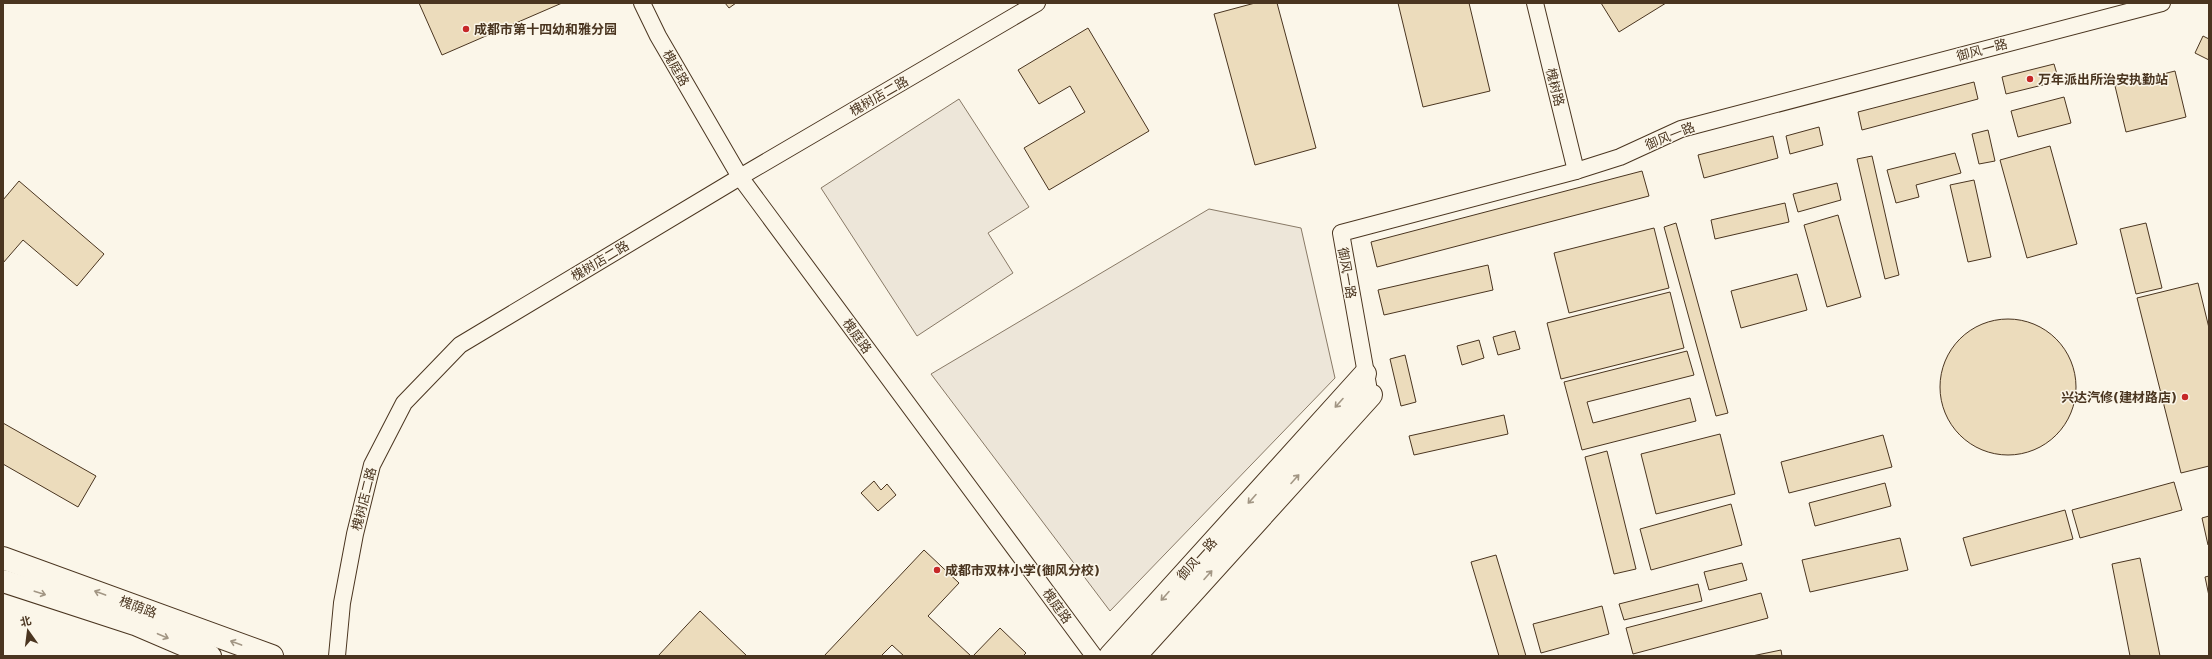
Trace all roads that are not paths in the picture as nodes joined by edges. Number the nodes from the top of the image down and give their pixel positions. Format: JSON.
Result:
{"nodes":[{"id":1,"x":642,"y":3,"type":"edge"},
{"id":2,"x":1037,"y":3,"type":"edge"},
{"id":3,"x":1534,"y":3,"type":"edge"},
{"id":4,"x":2162,"y":3,"type":"edge"},
{"id":5,"x":1576,"y":171,"type":"junction"},
{"id":6,"x":740,"y":177,"type":"junction"},
{"id":7,"x":1365,"y":374,"type":"junction"},
{"id":8,"x":1370,"y":395,"type":"joint"},
{"id":9,"x":3,"y":558,"type":"edge"},
{"id":10,"x":3,"y":581,"type":"edge"},
{"id":11,"x":210,"y":656,"type":"edge"},
{"id":12,"x":272,"y":656,"type":"edge"},
{"id":13,"x":337,"y":656,"type":"edge"},
{"id":14,"x":1094,"y":656,"type":"edge"},
{"id":15,"x":1110,"y":656,"type":"edge"},
{"id":16,"x":1135,"y":656,"type":"edge"}],
"edges":[{"from":1,"to":6,"type":"street","name":"槐庭路"},
{"from":2,"to":6,"type":"street","name":"槐树店二路"},
{"from":3,"to":5,"type":"street","name":"槐树路"},
{"from":4,"to":5,"type":"street","name":"御风一路"},
{"from":5,"to":7,"type":"street","name":"御风一路"},
{"from":6,"to":13,"type":"street","name":"槐树店二路"},
{"from":6,"to":14,"type":"street","name":"槐庭路"},
{"from":7,"to":8,"type":"street","name":"御风一路"},
{"from":7,"to":15,"type":"main road","name":"御风一路","one_way":true},
{"from":16,"to":8,"type":"main road","name":"御风一路","one_way":true},
{"from":12,"to":9,"type":"main road","name":"槐荫路","one_way":true},
{"from":10,"to":11,"type":"main road","name":"槐荫路","one_way":true}]}
